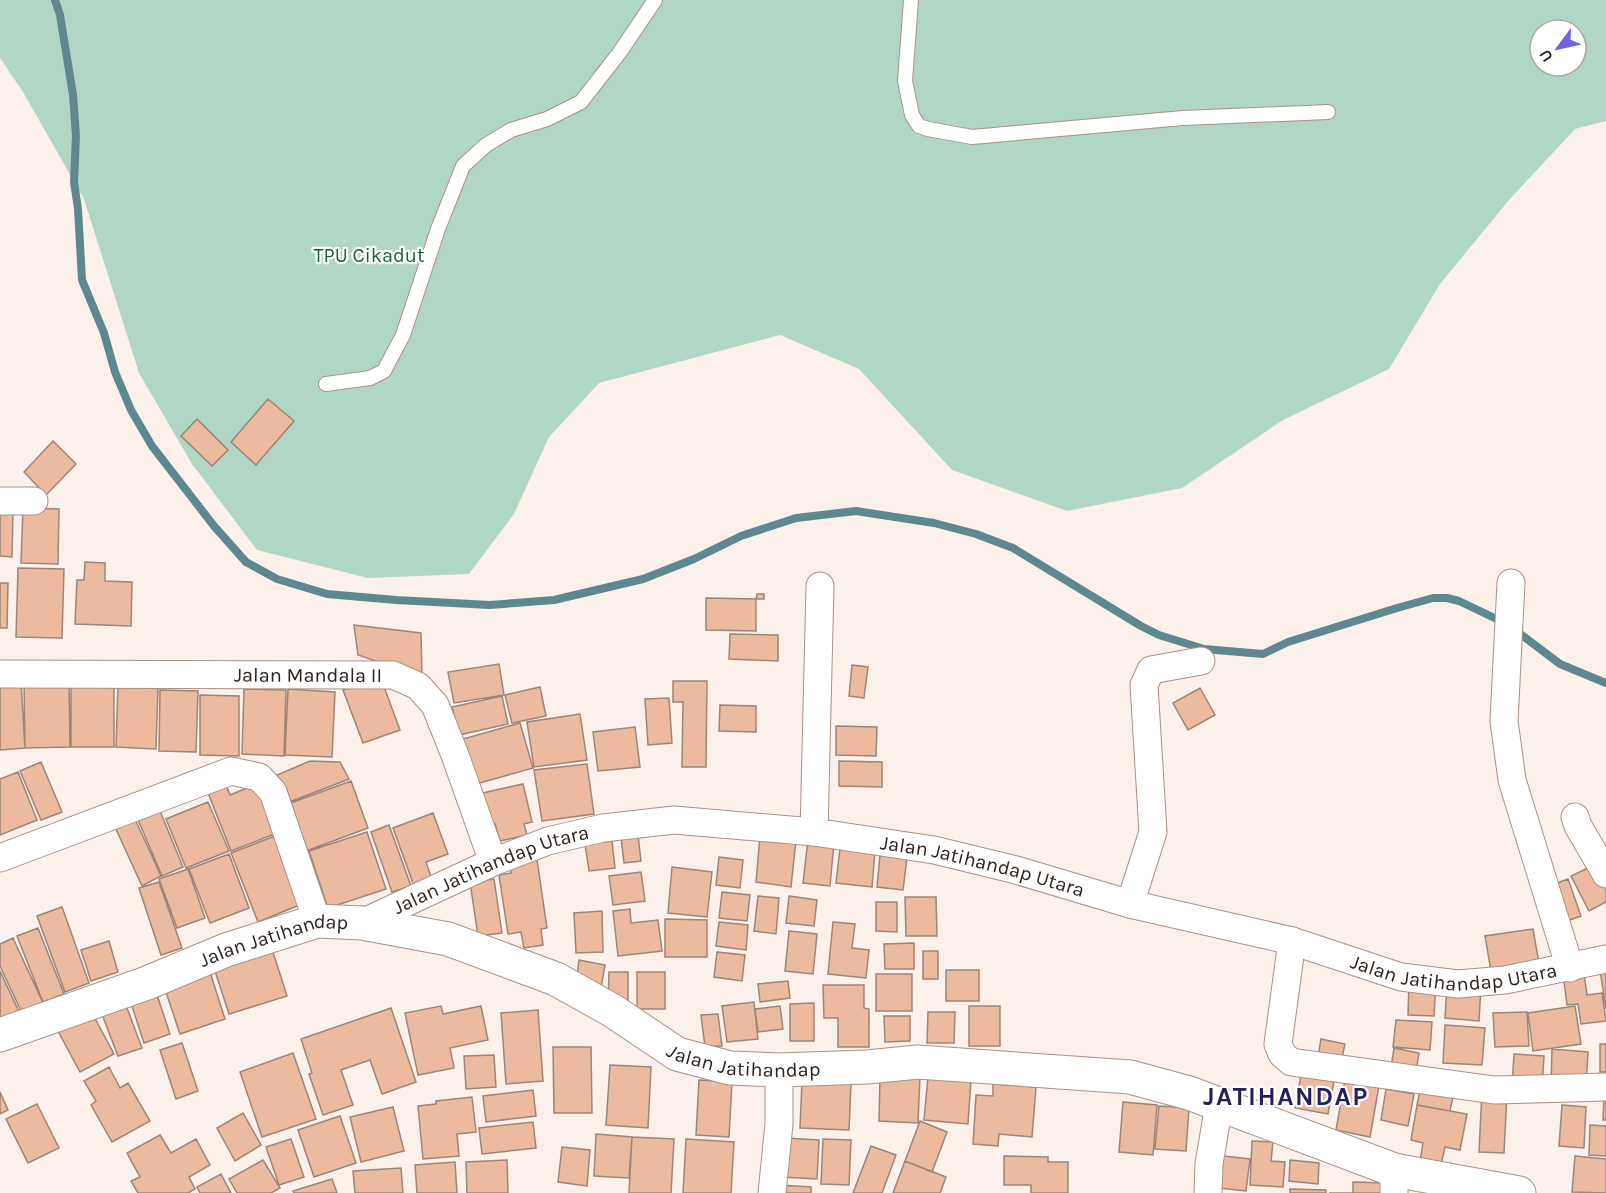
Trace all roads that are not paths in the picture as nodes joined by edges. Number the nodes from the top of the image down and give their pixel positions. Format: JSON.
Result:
{"nodes":[{"id":1,"x":655,"y":0,"type":"edge"},
{"id":2,"x":911,"y":0,"type":"edge"},
{"id":3,"x":1329,"y":112,"type":"dead end"},
{"id":4,"x":326,"y":384,"type":"dead end"},
{"id":5,"x":0,"y":501,"type":"edge"},
{"id":6,"x":34,"y":501,"type":"dead end"},
{"id":7,"x":1511,"y":583,"type":"dead end"},
{"id":8,"x":820,"y":586,"type":"dead end"},
{"id":9,"x":1201,"y":661,"type":"dead end"},
{"id":10,"x":0,"y":674,"type":"edge"},
{"id":11,"x":1575,"y":817,"type":"dead end"},
{"id":12,"x":814,"y":832,"type":"junction"},
{"id":13,"x":0,"y":858,"type":"edge"},
{"id":14,"x":492,"y":862,"type":"junction"},
{"id":15,"x":1606,"y":874,"type":"edge"},
{"id":16,"x":1131,"y":904,"type":"junction"},
{"id":17,"x":317,"y":921,"type":"junction"},
{"id":18,"x":362,"y":923,"type":"junction"},
{"id":19,"x":1292,"y":940,"type":"junction"},
{"id":20,"x":1606,"y":960,"type":"edge"},
{"id":21,"x":1570,"y":968,"type":"junction"},
{"id":22,"x":0,"y":1035,"type":"edge"},
{"id":23,"x":779,"y":1070,"type":"junction"},
{"id":24,"x":1606,"y":1087,"type":"edge"},
{"id":25,"x":1219,"y":1105,"type":"junction"},
{"id":26,"x":1394,"y":1181,"type":"edge"},
{"id":27,"x":772,"y":1193,"type":"edge"},
{"id":28,"x":1208,"y":1193,"type":"edge"},
{"id":29,"x":1519,"y":1193,"type":"edge"}],
"edges":[{"from":1,"to":4,"type":"lane"},
{"from":2,"to":3,"type":"lane"},
{"from":5,"to":6,"type":"street"},
{"from":7,"to":21,"type":"street"},
{"from":8,"to":12,"type":"street"},
{"from":9,"to":16,"type":"street"},
{"from":10,"to":14,"type":"street","name":"Jalan Mandala II"},
{"from":11,"to":15,"type":"street"},
{"from":12,"to":14,"type":"street","name":"Jalan Jatihandap Utara"},
{"from":12,"to":16,"type":"street","name":"Jalan Jatihandap Utara"},
{"from":13,"to":17,"type":"street"},
{"from":14,"to":18,"type":"street","name":"Jalan Jatihandap Utara"},
{"from":16,"to":19,"type":"street","name":"Jalan Jatihandap Utara"},
{"from":17,"to":18,"type":"street","name":"Jalan Jatihandap"},
{"from":17,"to":22,"type":"street","name":"Jalan Jatihandap"},
{"from":18,"to":23,"type":"street","name":"Jalan Jatihandap"},
{"from":19,"to":21,"type":"street","name":"Jalan Jatihandap Utara"},
{"from":19,"to":24,"type":"street"},
{"from":20,"to":21,"type":"street","name":"Jalan Jatihandap Utara"},
{"from":23,"to":25,"type":"street","name":"Jalan Jatihandap"},
{"from":23,"to":27,"type":"street"},
{"from":25,"to":26,"type":"street","name":"Jalan Jatihandap"},
{"from":25,"to":28,"type":"street"},
{"from":26,"to":29,"type":"street","name":"Jalan Jatihandap"}]}
